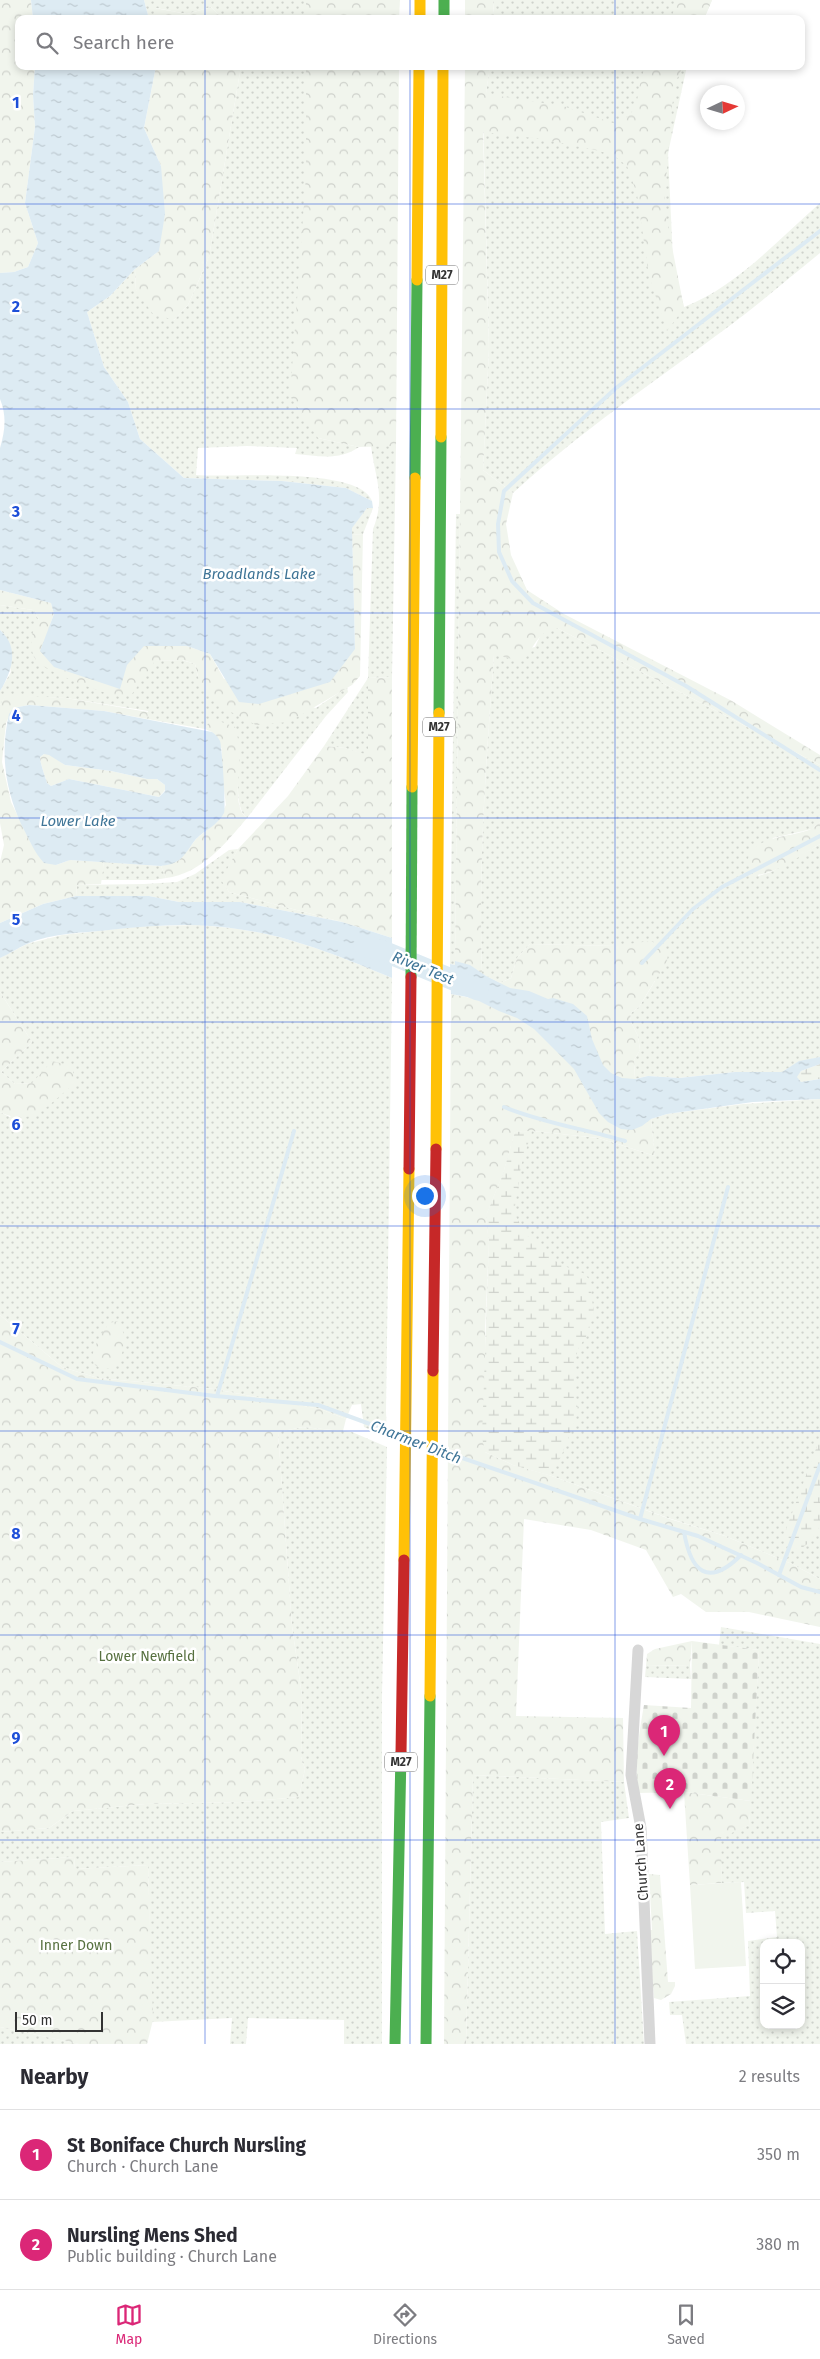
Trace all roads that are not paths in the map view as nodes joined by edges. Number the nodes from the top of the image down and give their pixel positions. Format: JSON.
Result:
{"nodes":[{"id":1,"x":420,"y":0,"type":"edge"},
{"id":2,"x":444,"y":0,"type":"edge"},
{"id":3,"x":420,"y":15,"type":"edge"},
{"id":4,"x":444,"y":15,"type":"edge"},
{"id":5,"x":420,"y":70,"type":"edge"},
{"id":6,"x":443,"y":70,"type":"edge"},
{"id":7,"x":638,"y":1650,"type":"dead end"},
{"id":8,"x":395,"y":2044,"type":"edge"},
{"id":9,"x":426,"y":2044,"type":"edge"},
{"id":10,"x":650,"y":2044,"type":"edge"}],
"edges":[{"from":1,"to":3,"type":"highway"},
{"from":2,"to":4,"type":"highway"},
{"from":5,"to":8,"type":"highway","number":"M27"},
{"from":6,"to":9,"type":"highway","number":"M27"},
{"from":7,"to":10,"type":"street","name":"Church Lane"}]}
